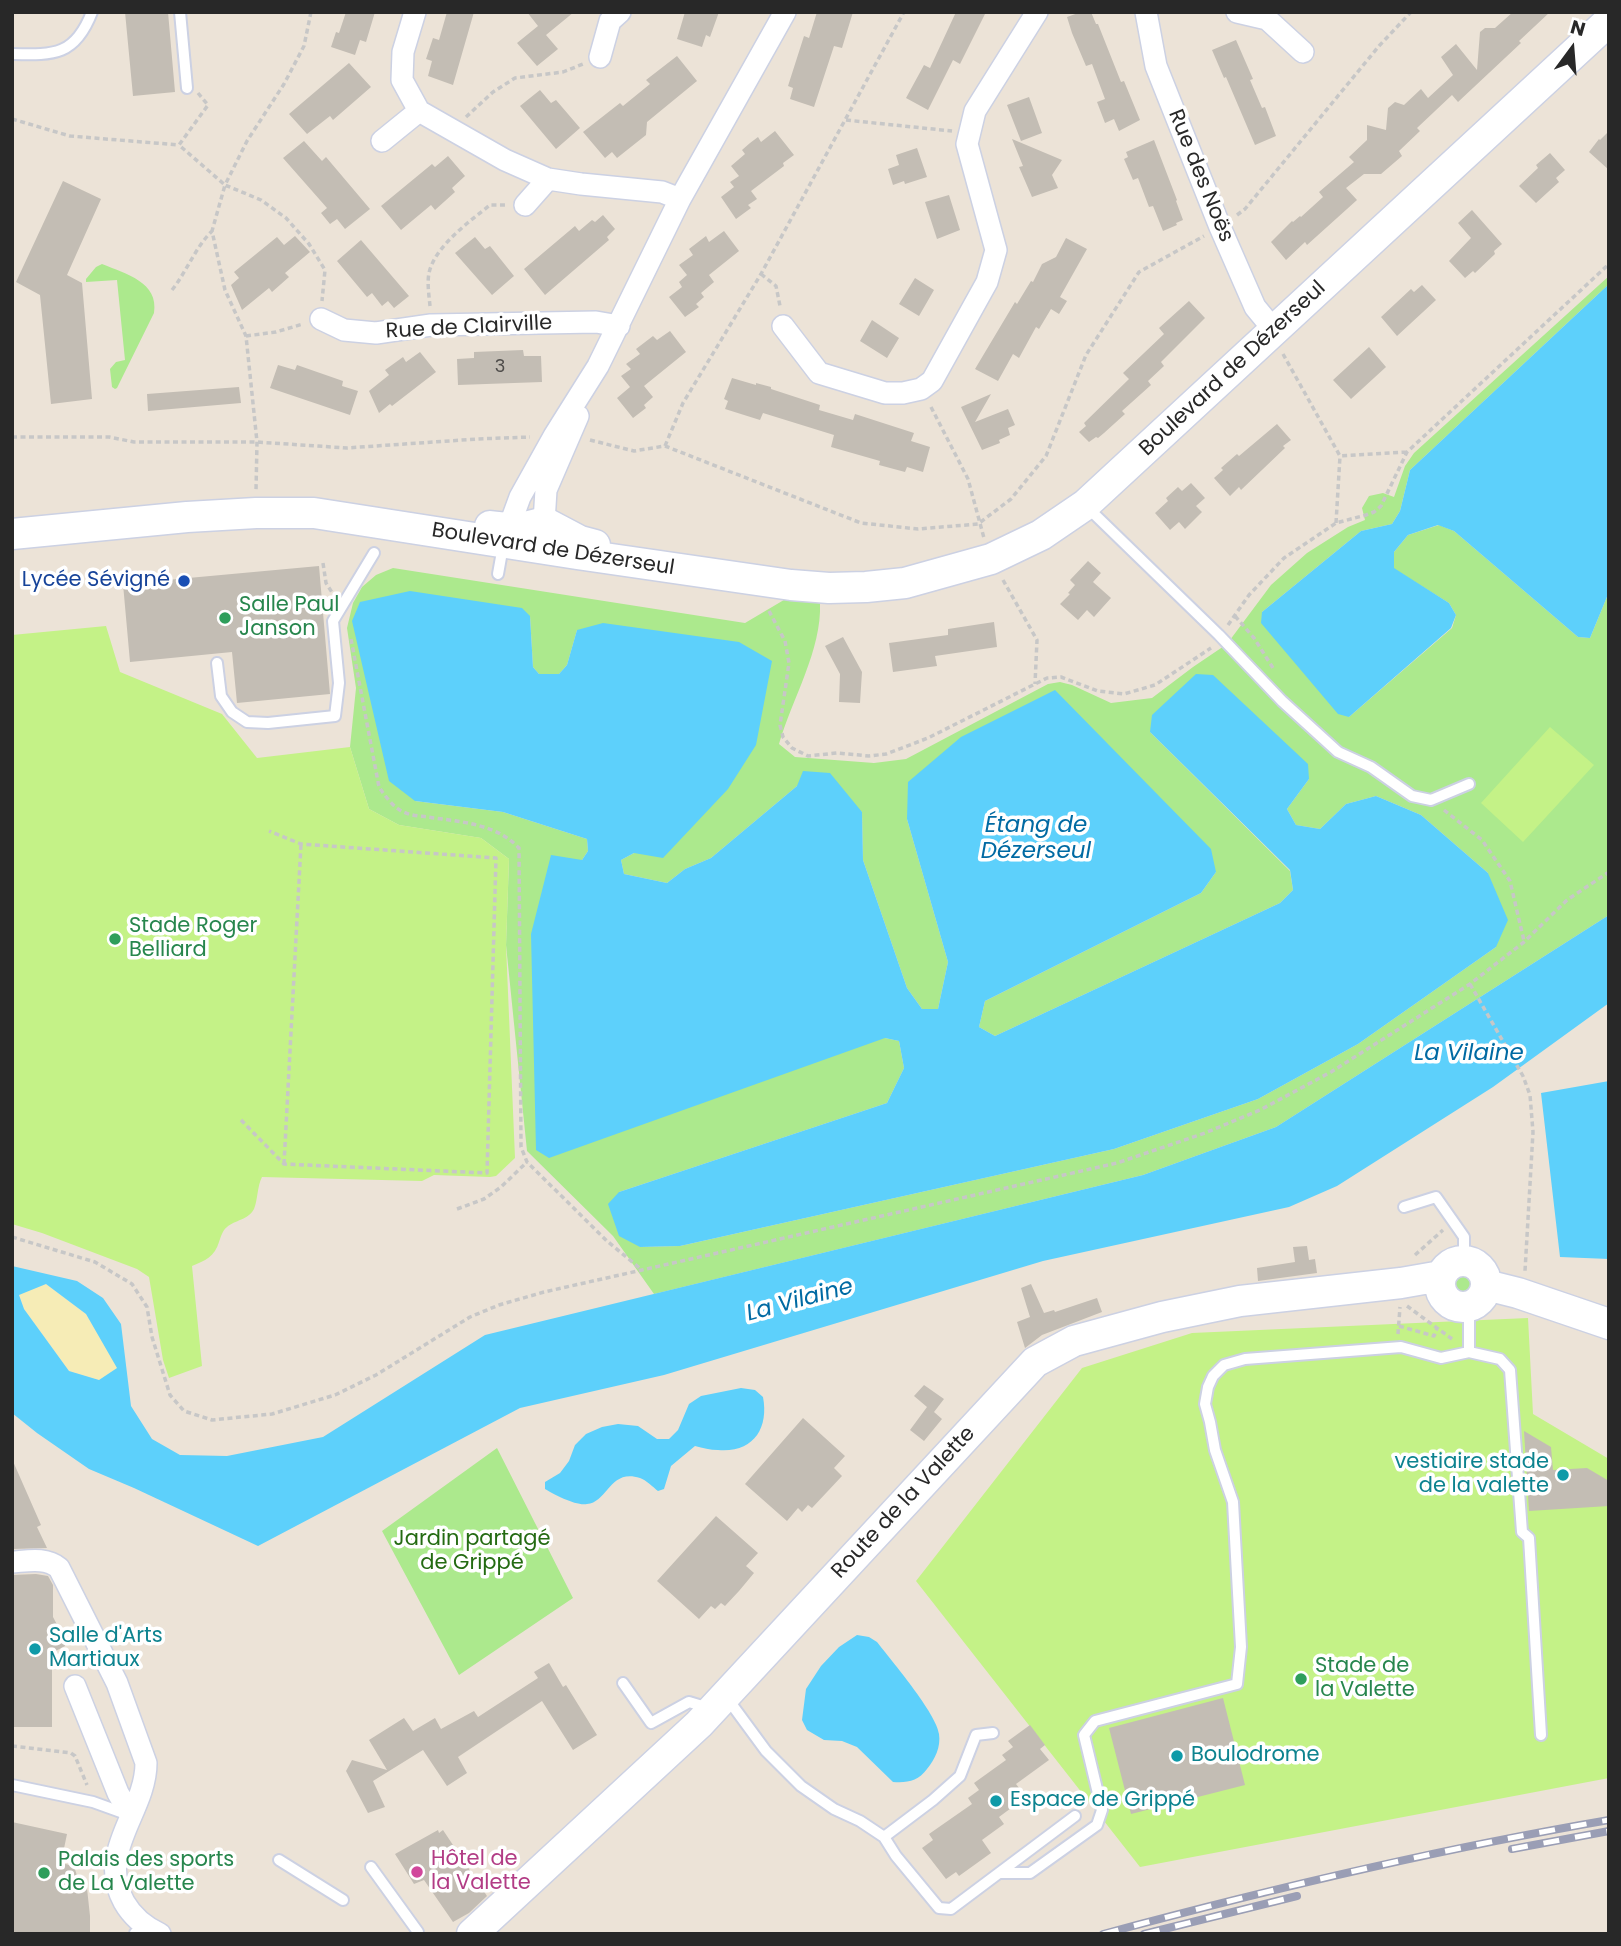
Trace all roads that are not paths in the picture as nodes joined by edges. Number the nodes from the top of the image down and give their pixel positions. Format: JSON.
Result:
{"nodes":[{"id":1,"x":92,"y":12,"type":"edge"},
{"id":2,"x":180,"y":12,"type":"edge"},
{"id":3,"x":415,"y":12,"type":"edge"},
{"id":4,"x":620,"y":12,"type":"edge"},
{"id":5,"x":785,"y":12,"type":"edge"},
{"id":6,"x":1037,"y":12,"type":"edge"},
{"id":7,"x":1146,"y":12,"type":"edge"},
{"id":8,"x":1237,"y":12,"type":"edge"},
{"id":9,"x":1609,"y":21,"type":"edge"},
{"id":10,"x":1303,"y":52,"type":"dead end"},
{"id":11,"x":12,"y":54,"type":"edge"},
{"id":12,"x":600,"y":57,"type":"road end"},
{"id":13,"x":187,"y":88,"type":"road end"},
{"id":14,"x":419,"y":111,"type":"junction"},
{"id":15,"x":382,"y":141,"type":"dead end"},
{"id":16,"x":548,"y":179,"type":"junction"},
{"id":17,"x":680,"y":199,"type":"junction"},
{"id":18,"x":525,"y":205,"type":"road end"},
{"id":19,"x":321,"y":319,"type":"road end"},
{"id":20,"x":619,"y":326,"type":"junction"},
{"id":21,"x":783,"y":326,"type":"road end"},
{"id":22,"x":1272,"y":333,"type":"junction"},
{"id":23,"x":562,"y":436,"type":"junction"},
{"id":24,"x":1085,"y":505,"type":"junction"},
{"id":25,"x":544,"y":522,"type":"junction"},
{"id":26,"x":12,"y":534,"type":"edge"},
{"id":27,"x":505,"y":536,"type":"junction"},
{"id":28,"x":374,"y":553,"type":"dead end"},
{"id":29,"x":498,"y":574,"type":"dead end"},
{"id":30,"x":791,"y":585,"type":"junction"},
{"id":31,"x":218,"y":663,"type":"dead end"},
{"id":32,"x":1469,"y":784,"type":"dead end"},
{"id":33,"x":1404,"y":1207,"type":"dead end"},
{"id":34,"x":1452,"y":1268,"type":"junction"},
{"id":35,"x":1478,"y":1295,"type":"junction"},
{"id":36,"x":1609,"y":1324,"type":"edge"},
{"id":37,"x":1469,"y":1352,"type":"junction"},
{"id":38,"x":12,"y":1562,"type":"edge"},
{"id":39,"x":623,"y":1683,"type":"dead end"},
{"id":40,"x":75,"y":1686,"type":"dead end"},
{"id":41,"x":719,"y":1702,"type":"junction"},
{"id":42,"x":993,"y":1733,"type":"dead end"},
{"id":43,"x":1541,"y":1735,"type":"dead end"},
{"id":44,"x":12,"y":1785,"type":"edge"},
{"id":45,"x":131,"y":1816,"type":"junction"},
{"id":46,"x":1075,"y":1816,"type":"dead end"},
{"id":47,"x":884,"y":1837,"type":"junction"},
{"id":48,"x":279,"y":1860,"type":"dead end"},
{"id":49,"x":371,"y":1867,"type":"dead end"},
{"id":50,"x":999,"y":1873,"type":"junction"},
{"id":51,"x":343,"y":1900,"type":"dead end"},
{"id":52,"x":418,"y":1932,"type":"edge"},
{"id":53,"x":160,"y":1934,"type":"edge"},
{"id":54,"x":472,"y":1934,"type":"edge"}],
"edges":[{"from":1,"to":11,"type":"lane"},
{"from":2,"to":13,"type":"lane"},
{"from":3,"to":14,"type":"street"},
{"from":4,"to":12,"type":"street"},
{"from":5,"to":17,"type":"street"},
{"from":6,"to":21,"type":"street"},
{"from":7,"to":22,"type":"street","name":"Rue des Noës"},
{"from":8,"to":10,"type":"street"},
{"from":9,"to":22,"type":"street","name":"Boulevard de Dézerseul"},
{"from":14,"to":15,"type":"street"},
{"from":14,"to":16,"type":"street"},
{"from":16,"to":17,"type":"street"},
{"from":16,"to":18,"type":"street"},
{"from":17,"to":20,"type":"street"},
{"from":19,"to":20,"type":"street","name":"Rue de Clairville"},
{"from":20,"to":23,"type":"street"},
{"from":22,"to":24,"type":"street","name":"Boulevard de Dézerseul"},
{"from":23,"to":25,"type":"street"},
{"from":23,"to":27,"type":"street"},
{"from":24,"to":30,"type":"street","name":"Boulevard de Dézerseul"},
{"from":24,"to":32,"type":"lane"},
{"from":25,"to":27,"type":"street","name":"Boulevard de Dézerseul"},
{"from":25,"to":30,"type":"street","name":"Boulevard de Dézerseul"},
{"from":26,"to":27,"type":"street","name":"Boulevard de Dézerseul"},
{"from":27,"to":29,"type":"lane"},
{"from":27,"to":30,"type":"street","name":"Boulevard de Dézerseul"},
{"from":28,"to":31,"type":"lane"},
{"from":33,"to":34,"type":"lane"},
{"from":34,"to":35,"type":"street"},
{"from":34,"to":35,"type":"street"},
{"from":34,"to":41,"type":"street","name":"Route de la Valette"},
{"from":35,"to":36,"type":"street"},
{"from":35,"to":37,"type":"lane"},
{"from":37,"to":43,"type":"lane"},
{"from":37,"to":50,"type":"lane"},
{"from":38,"to":45,"type":"street"},
{"from":39,"to":41,"type":"lane"},
{"from":40,"to":45,"type":"street"},
{"from":41,"to":47,"type":"lane"},
{"from":41,"to":54,"type":"street","name":"Route de la Valette"},
{"from":42,"to":47,"type":"lane"},
{"from":44,"to":45,"type":"lane"},
{"from":45,"to":53,"type":"street"},
{"from":46,"to":50,"type":"lane"},
{"from":47,"to":50,"type":"lane"},
{"from":48,"to":51,"type":"lane"},
{"from":49,"to":52,"type":"lane"}]}
